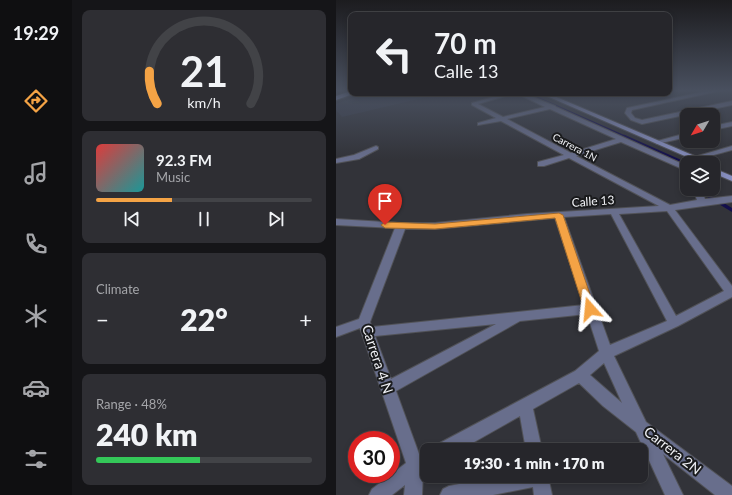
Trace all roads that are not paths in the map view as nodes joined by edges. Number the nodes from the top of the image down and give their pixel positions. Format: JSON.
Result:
{"nodes":[{"id":1,"x":490,"y":113,"type":"edge"},
{"id":2,"x":527,"y":113,"type":"edge"},
{"id":3,"x":566,"y":113,"type":"edge"},
{"id":4,"x":584,"y":113,"type":"edge"},
{"id":5,"x":590,"y":113,"type":"edge"},
{"id":6,"x":628,"y":113,"type":"edge"},
{"id":7,"x":686,"y":113,"type":"edge"},
{"id":8,"x":501,"y":119,"type":"junction"},
{"id":9,"x":480,"y":124,"type":"dead end"},
{"id":10,"x":732,"y":124,"type":"edge"},
{"id":11,"x":720,"y":127,"type":"edge"},
{"id":12,"x":680,"y":137,"type":"edge"},
{"id":13,"x":623,"y":139,"type":"junction"},
{"id":14,"x":657,"y":142,"type":"junction"},
{"id":15,"x":376,"y":148,"type":"dead end"},
{"id":16,"x":732,"y":148,"type":"edge"},
{"id":17,"x":569,"y":155,"type":"junction"},
{"id":18,"x":686,"y":156,"type":"edge"},
{"id":19,"x":687,"y":156,"type":"edge"},
{"id":20,"x":708,"y":156,"type":"edge"},
{"id":21,"x":336,"y":161,"type":"edge"},
{"id":22,"x":541,"y":164,"type":"dead end"},
{"id":23,"x":680,"y":166,"type":"edge"},
{"id":24,"x":720,"y":169,"type":"edge"},
{"id":25,"x":720,"y":173,"type":"edge"},
{"id":26,"x":732,"y":174,"type":"edge"},
{"id":27,"x":732,"y":179,"type":"edge"},
{"id":28,"x":700,"y":196,"type":"edge"},
{"id":29,"x":728,"y":199,"type":"edge"},
{"id":30,"x":702,"y":202,"type":"junction"},
{"id":31,"x":668,"y":208,"type":"junction"},
{"id":32,"x":614,"y":212,"type":"junction"},
{"id":33,"x":559,"y":215,"type":"junction"},
{"id":34,"x":337,"y":224,"type":"edge"},
{"id":35,"x":401,"y":226,"type":"junction"},
{"id":36,"x":590,"y":309,"type":"junction"},
{"id":37,"x":519,"y":316,"type":"junction"},
{"id":38,"x":674,"y":323,"type":"junction"},
{"id":39,"x":366,"y":327,"type":"junction"},
{"id":40,"x":336,"y":332,"type":"edge"},
{"id":41,"x":606,"y":353,"type":"junction"},
{"id":42,"x":580,"y":375,"type":"junction"},
{"id":43,"x":387,"y":388,"type":"junction"},
{"id":44,"x":525,"y":405,"type":"junction"},
{"id":45,"x":641,"y":427,"type":"junction"},
{"id":46,"x":457,"y":443,"type":"edge"},
{"id":47,"x":533,"y":443,"type":"edge"},
{"id":48,"x":420,"y":461,"type":"edge"},
{"id":49,"x":420,"y":464,"type":"edge"},
{"id":50,"x":420,"y":467,"type":"edge"},
{"id":51,"x":506,"y":483,"type":"edge"},
{"id":52,"x":541,"y":483,"type":"edge"},
{"id":53,"x":378,"y":495,"type":"edge"},
{"id":54,"x":413,"y":495,"type":"edge"},
{"id":55,"x":449,"y":495,"type":"edge"},
{"id":56,"x":543,"y":495,"type":"edge"},
{"id":57,"x":674,"y":495,"type":"edge"},
{"id":58,"x":729,"y":495,"type":"edge"}],
"edges":[{"from":1,"to":8,"type":"street","name":"Carrera 1N"},
{"from":2,"to":8,"type":"street"},
{"from":3,"to":13,"type":"street"},
{"from":4,"to":18,"type":"street"},
{"from":5,"to":14,"type":"street"},
{"from":6,"to":7,"type":"street"},
{"from":8,"to":9,"type":"street"},
{"from":8,"to":17,"type":"street","name":"Carrera 1N"},
{"from":10,"to":11,"type":"street"},
{"from":12,"to":14,"type":"street"},
{"from":13,"to":17,"type":"street"},
{"from":13,"to":23,"type":"street"},
{"from":14,"to":19,"type":"street"},
{"from":15,"to":21,"type":"street"},
{"from":16,"to":20,"type":"street"},
{"from":17,"to":22,"type":"street"},
{"from":17,"to":31,"type":"street","name":"Carrera 1N"},
{"from":24,"to":26,"type":"street"},
{"from":25,"to":27,"type":"street"},
{"from":28,"to":30,"type":"street"},
{"from":29,"to":30,"type":"street","name":"Calle 13"},
{"from":30,"to":31,"type":"street","name":"Calle 13"},
{"from":31,"to":32,"type":"street","name":"Calle 13"},
{"from":31,"to":38,"type":"street"},
{"from":32,"to":33,"type":"street","name":"Calle 13"},
{"from":32,"to":38,"type":"street"},
{"from":33,"to":35,"type":"street","name":"Calle 13"},
{"from":33,"to":36,"type":"street","name":"Carrera 2N"},
{"from":34,"to":35,"type":"street","name":"Calle 13"},
{"from":35,"to":39,"type":"street","name":"Carrera 4 N"},
{"from":36,"to":37,"type":"street"},
{"from":36,"to":41,"type":"street","name":"Carrera 2N"},
{"from":37,"to":39,"type":"street"},
{"from":37,"to":43,"type":"street"},
{"from":38,"to":41,"type":"street"},
{"from":39,"to":40,"type":"street"},
{"from":39,"to":43,"type":"street","name":"Carrera 4 N"},
{"from":41,"to":42,"type":"street"},
{"from":41,"to":45,"type":"street","name":"Carrera 2N"},
{"from":42,"to":44,"type":"street"},
{"from":42,"to":45,"type":"street"},
{"from":43,"to":48,"type":"street","name":"Carrera 4 N"},
{"from":44,"to":46,"type":"street"},
{"from":44,"to":47,"type":"street"},
{"from":45,"to":57,"type":"street"},
{"from":45,"to":58,"type":"street","name":"Carrera 2N"},
{"from":49,"to":53,"type":"street"},
{"from":50,"to":54,"type":"street","name":"Carrera 4 N"},
{"from":51,"to":55,"type":"street"},
{"from":52,"to":56,"type":"street"}]}
